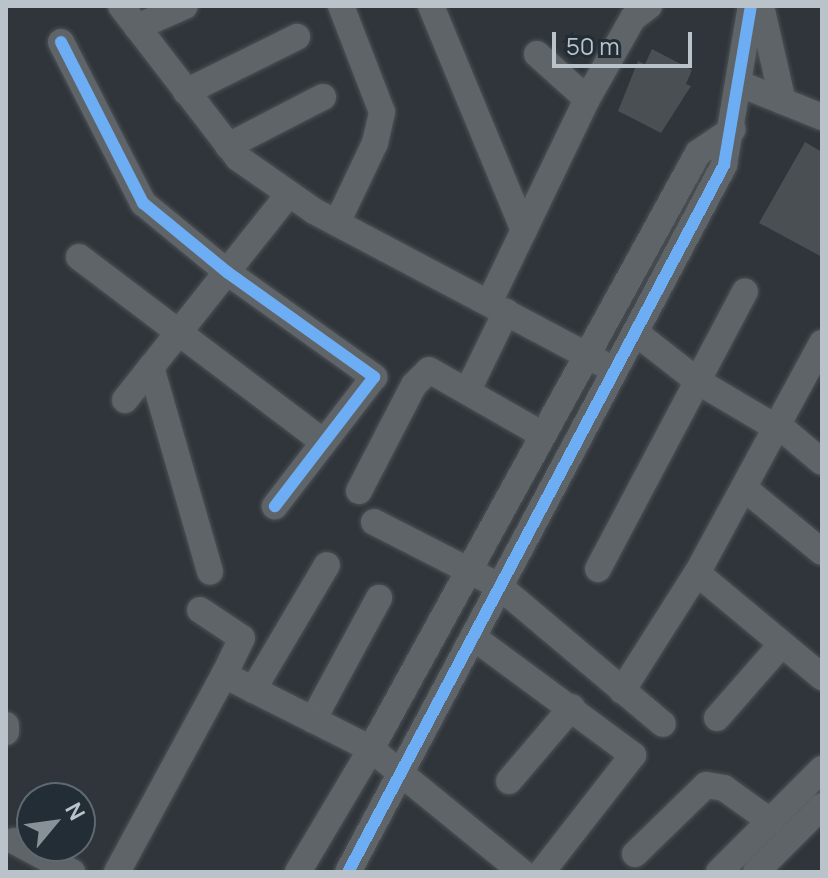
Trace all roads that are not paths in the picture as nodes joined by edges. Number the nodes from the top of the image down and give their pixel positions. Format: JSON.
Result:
{"nodes":[{"id":1,"x":185,"y":6,"type":"edge"},
{"id":2,"x":341,"y":6,"type":"edge"},
{"id":3,"x":431,"y":6,"type":"edge"},
{"id":4,"x":649,"y":6,"type":"edge"},
{"id":5,"x":751,"y":6,"type":"edge"},
{"id":6,"x":761,"y":6,"type":"edge"},
{"id":7,"x":129,"y":16,"type":"edge"},
{"id":8,"x":297,"y":37,"type":"dead end"},
{"id":9,"x":61,"y":42,"type":"dead end"},
{"id":10,"x":537,"y":54,"type":"dead end"},
{"id":11,"x":740,"y":84,"type":"junction"},
{"id":12,"x":186,"y":92,"type":"junction"},
{"id":13,"x":323,"y":97,"type":"dead end"},
{"id":14,"x":587,"y":99,"type":"junction"},
{"id":15,"x":783,"y":102,"type":"junction"},
{"id":16,"x":822,"y":117,"type":"edge"},
{"id":17,"x":733,"y":129,"type":"junction"},
{"id":18,"x":228,"y":146,"type":"junction"},
{"id":19,"x":289,"y":194,"type":"junction"},
{"id":20,"x":337,"y":223,"type":"junction"},
{"id":21,"x":524,"y":230,"type":"junction"},
{"id":22,"x":79,"y":257,"type":"dead end"},
{"id":23,"x":227,"y":272,"type":"junction"},
{"id":24,"x":745,"y":291,"type":"dead end"},
{"id":25,"x":497,"y":307,"type":"junction"},
{"id":26,"x":178,"y":333,"type":"junction"},
{"id":27,"x":636,"y":333,"type":"junction"},
{"id":28,"x":821,"y":348,"type":"edge"},
{"id":29,"x":587,"y":356,"type":"junction"},
{"id":30,"x":151,"y":367,"type":"junction"},
{"id":31,"x":614,"y":370,"type":"junction"},
{"id":32,"x":699,"y":382,"type":"junction"},
{"id":33,"x":468,"y":390,"type":"junction"},
{"id":34,"x":125,"y":400,"type":"dead end"},
{"id":35,"x":776,"y":426,"type":"junction"},
{"id":36,"x":543,"y":435,"type":"junction"},
{"id":37,"x":324,"y":442,"type":"junction"},
{"id":38,"x":822,"y":462,"type":"edge"},
{"id":39,"x":744,"y":488,"type":"junction"},
{"id":40,"x":359,"y":491,"type":"dead end"},
{"id":41,"x":275,"y":506,"type":"dead end"},
{"id":42,"x":374,"y":522,"type":"dead end"},
{"id":43,"x":822,"y":552,"type":"edge"},
{"id":44,"x":327,"y":565,"type":"dead end"},
{"id":45,"x":469,"y":567,"type":"junction"},
{"id":46,"x":598,"y":569,"type":"dead end"},
{"id":47,"x":210,"y":572,"type":"dead end"},
{"id":48,"x":697,"y":573,"type":"junction"},
{"id":49,"x":499,"y":586,"type":"junction"},
{"id":50,"x":379,"y":598,"type":"dead end"},
{"id":51,"x":200,"y":610,"type":"dead end"},
{"id":52,"x":473,"y":637,"type":"junction"},
{"id":53,"x":781,"y":645,"type":"junction"},
{"id":54,"x":224,"y":675,"type":"junction"},
{"id":55,"x":822,"y":677,"type":"edge"},
{"id":56,"x":253,"y":690,"type":"junction"},
{"id":57,"x":622,"y":691,"type":"junction"},
{"id":58,"x":572,"y":707,"type":"junction"},
{"id":59,"x":717,"y":718,"type":"dead end"},
{"id":60,"x":313,"y":720,"type":"junction"},
{"id":61,"x":663,"y":724,"type":"dead end"},
{"id":62,"x":6,"y":725,"type":"edge"},
{"id":63,"x":6,"y":732,"type":"edge"},
{"id":64,"x":371,"y":749,"type":"junction"},
{"id":65,"x":822,"y":769,"type":"edge"},
{"id":66,"x":402,"y":772,"type":"junction"},
{"id":67,"x":509,"y":781,"type":"dead end"},
{"id":68,"x":821,"y":808,"type":"edge"},
{"id":69,"x":770,"y":821,"type":"junction"},
{"id":70,"x":635,"y":854,"type":"dead end"},
{"id":71,"x":45,"y":862,"type":"edge"},
{"id":72,"x":768,"y":868,"type":"edge"},
{"id":73,"x":72,"y":872,"type":"edge"},
{"id":74,"x":117,"y":872,"type":"edge"},
{"id":75,"x":298,"y":872,"type":"edge"},
{"id":76,"x":348,"y":872,"type":"edge"},
{"id":77,"x":522,"y":872,"type":"edge"},
{"id":78,"x":542,"y":872,"type":"edge"},
{"id":79,"x":719,"y":872,"type":"edge"}],
"edges":[{"from":1,"to":7,"type":"street"},
{"from":2,"to":20,"type":"street"},
{"from":3,"to":21,"type":"street"},
{"from":4,"to":14,"type":"street"},
{"from":5,"to":11,"type":"street"},
{"from":6,"to":15,"type":"street"},
{"from":7,"to":12,"type":"street"},
{"from":8,"to":12,"type":"street"},
{"from":9,"to":23,"type":"street"},
{"from":10,"to":14,"type":"street"},
{"from":11,"to":15,"type":"street"},
{"from":11,"to":17,"type":"street"},
{"from":12,"to":18,"type":"street"},
{"from":13,"to":18,"type":"street"},
{"from":14,"to":21,"type":"street"},
{"from":15,"to":16,"type":"street"},
{"from":17,"to":27,"type":"street"},
{"from":17,"to":29,"type":"street"},
{"from":18,"to":19,"type":"street"},
{"from":19,"to":20,"type":"street"},
{"from":19,"to":23,"type":"street"},
{"from":20,"to":25,"type":"street"},
{"from":21,"to":25,"type":"street"},
{"from":22,"to":26,"type":"street"},
{"from":23,"to":26,"type":"street"},
{"from":23,"to":37,"type":"street"},
{"from":24,"to":32,"type":"street"},
{"from":25,"to":29,"type":"street"},
{"from":25,"to":33,"type":"street"},
{"from":26,"to":30,"type":"street"},
{"from":26,"to":37,"type":"street"},
{"from":27,"to":31,"type":"street"},
{"from":27,"to":32,"type":"street"},
{"from":28,"to":35,"type":"street"},
{"from":29,"to":31,"type":"street"},
{"from":29,"to":36,"type":"street"},
{"from":30,"to":34,"type":"street"},
{"from":30,"to":47,"type":"street"},
{"from":31,"to":49,"type":"street"},
{"from":32,"to":35,"type":"street"},
{"from":32,"to":46,"type":"street"},
{"from":33,"to":36,"type":"street"},
{"from":33,"to":40,"type":"street"},
{"from":35,"to":38,"type":"street"},
{"from":35,"to":39,"type":"street"},
{"from":36,"to":45,"type":"street"},
{"from":37,"to":41,"type":"street"},
{"from":39,"to":43,"type":"street"},
{"from":39,"to":48,"type":"street"},
{"from":42,"to":45,"type":"street"},
{"from":44,"to":56,"type":"street"},
{"from":45,"to":49,"type":"street"},
{"from":45,"to":64,"type":"street"},
{"from":48,"to":53,"type":"street"},
{"from":48,"to":57,"type":"street"},
{"from":49,"to":52,"type":"street"},
{"from":49,"to":57,"type":"street"},
{"from":50,"to":60,"type":"street"},
{"from":51,"to":54,"type":"street"},
{"from":52,"to":58,"type":"street"},
{"from":52,"to":66,"type":"street"},
{"from":53,"to":55,"type":"street"},
{"from":53,"to":59,"type":"street"},
{"from":54,"to":56,"type":"street"},
{"from":54,"to":74,"type":"street"},
{"from":56,"to":60,"type":"street"},
{"from":57,"to":61,"type":"street"},
{"from":58,"to":67,"type":"street"},
{"from":58,"to":78,"type":"street"},
{"from":60,"to":64,"type":"street"},
{"from":62,"to":63,"type":"street"},
{"from":64,"to":66,"type":"street"},
{"from":64,"to":75,"type":"street"},
{"from":65,"to":69,"type":"street"},
{"from":66,"to":76,"type":"street"},
{"from":66,"to":77,"type":"street"},
{"from":68,"to":72,"type":"street"},
{"from":69,"to":70,"type":"street"},
{"from":69,"to":79,"type":"street"},
{"from":71,"to":73,"type":"street"}]}
